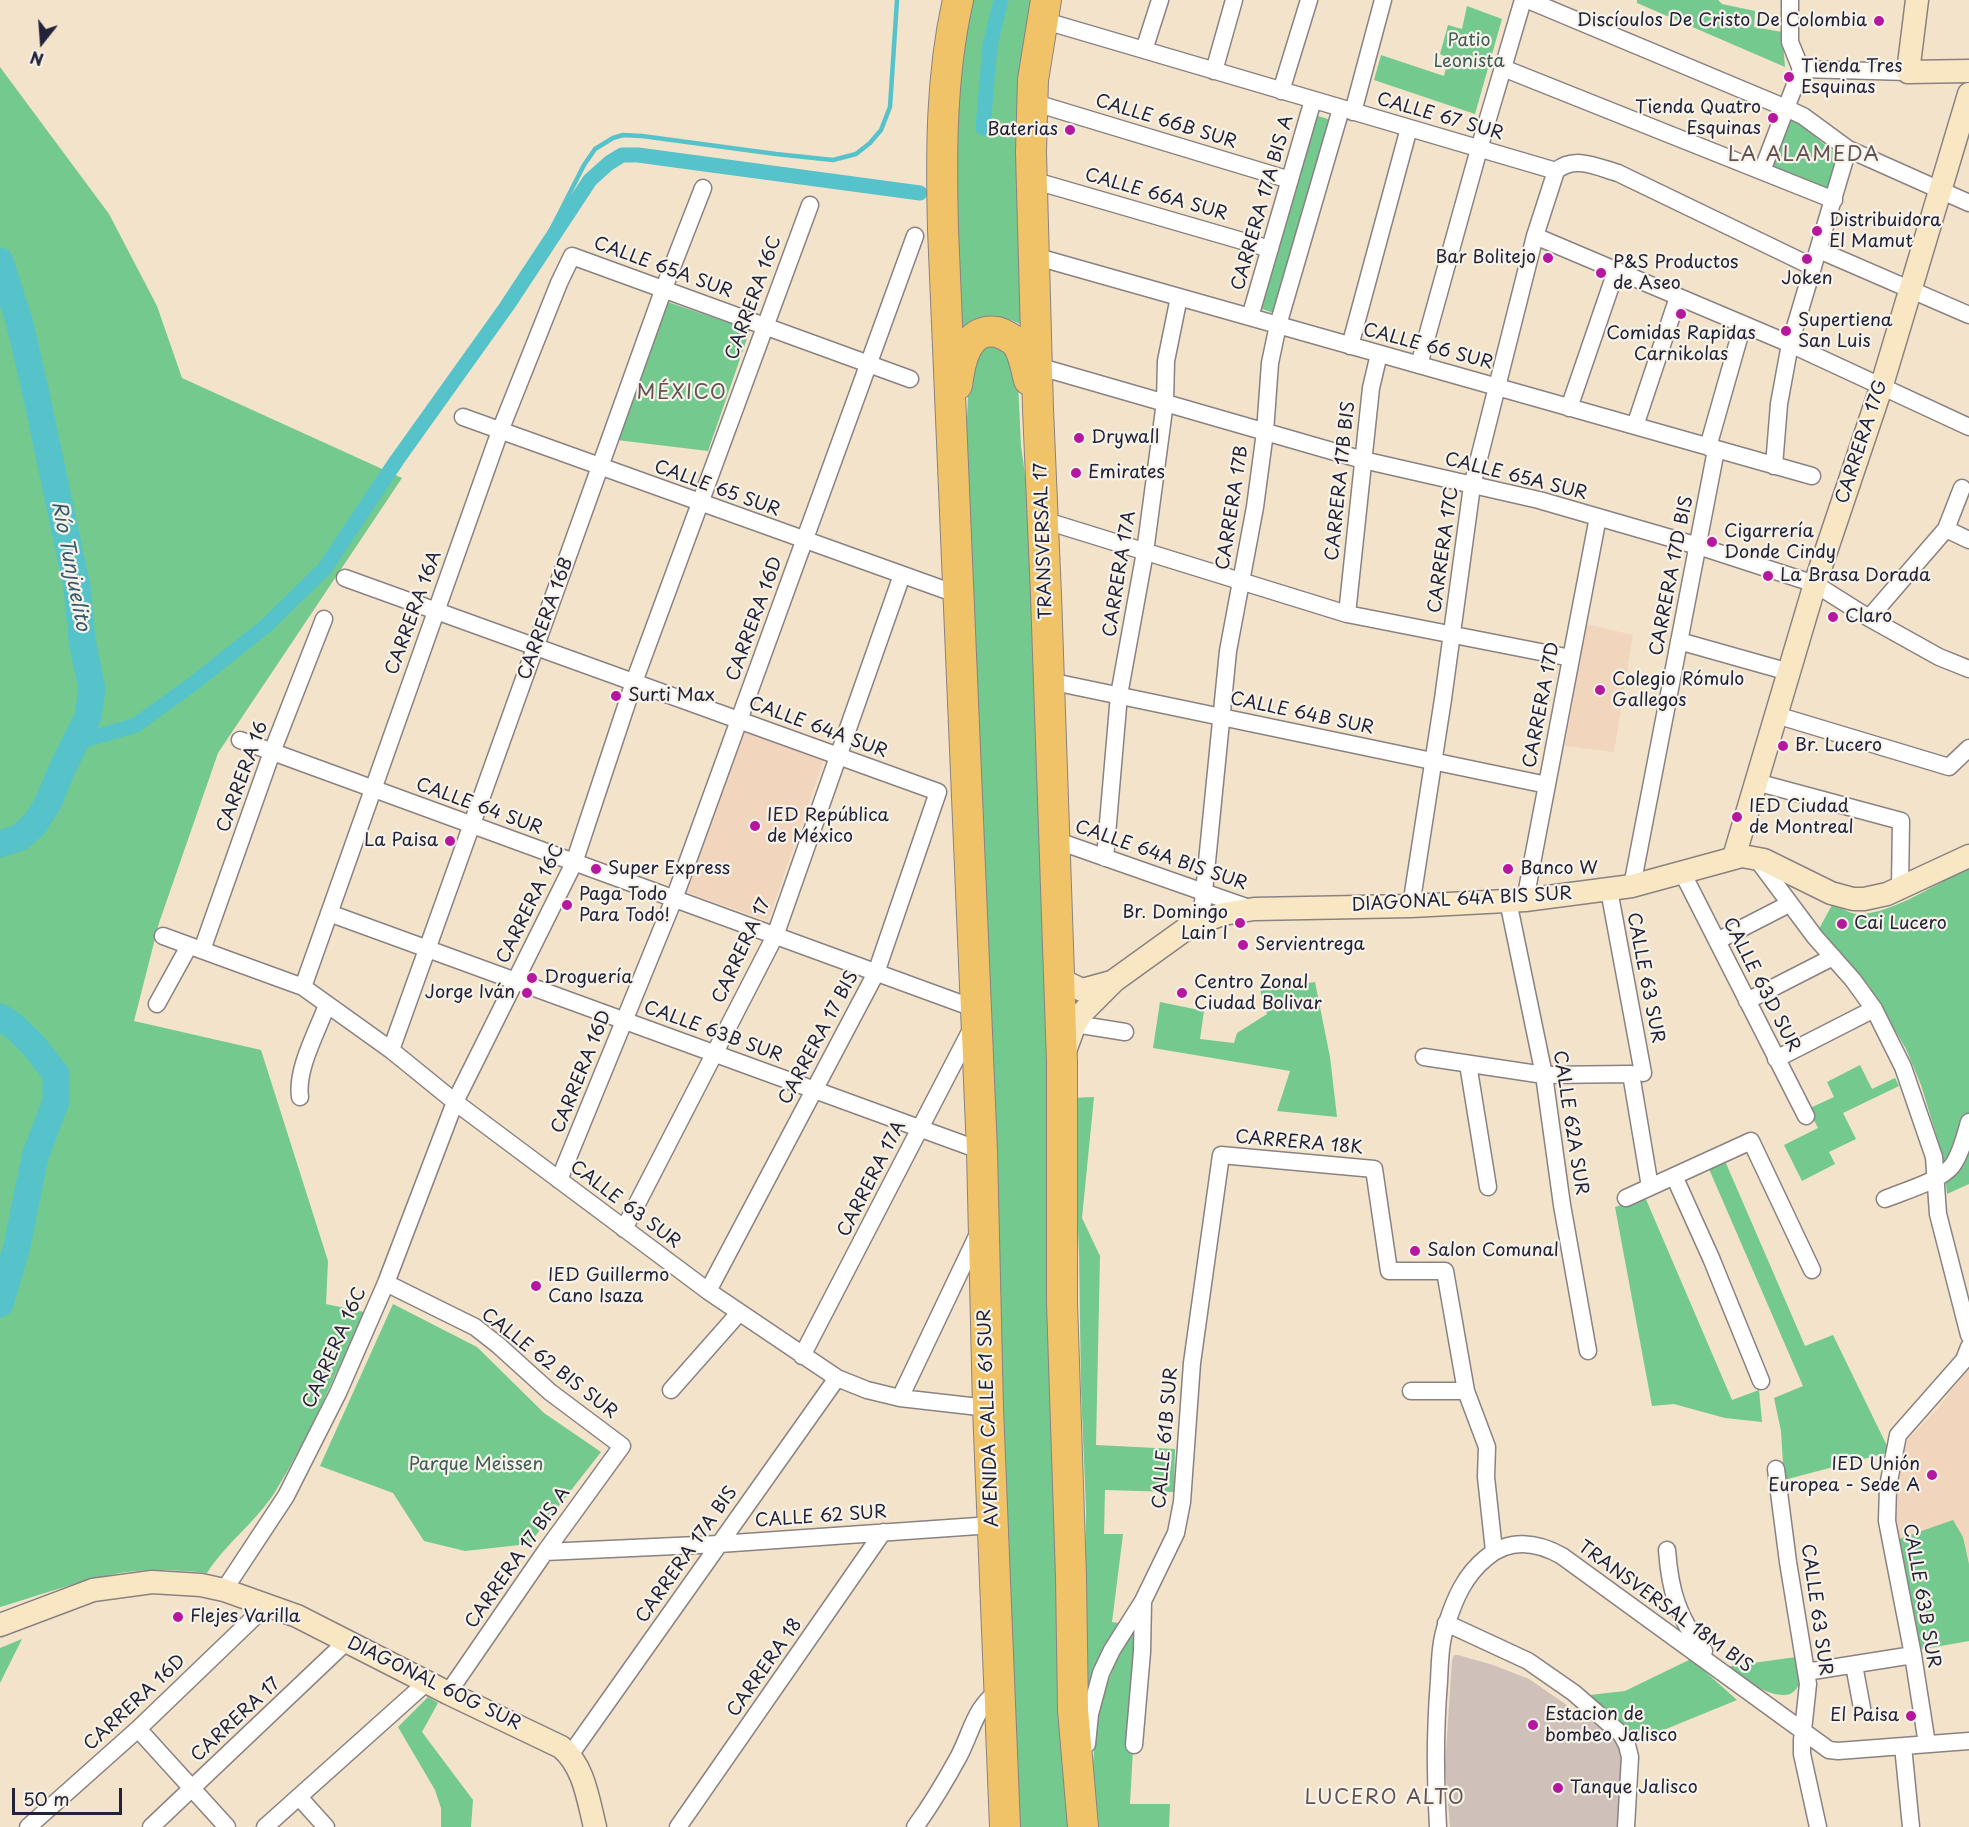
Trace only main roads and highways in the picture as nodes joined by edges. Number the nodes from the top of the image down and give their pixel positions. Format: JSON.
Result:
{"nodes":[{"id":1,"x":956,"y":6,"type":"edge"},
{"id":2,"x":1044,"y":10,"type":"edge"},
{"id":3,"x":1038,"y":409,"type":"junction"},
{"id":4,"x":951,"y":428,"type":"junction"},
{"id":5,"x":1082,"y":1820,"type":"edge"},
{"id":6,"x":1005,"y":1827,"type":"edge"}],
"edges":[{"from":1,"to":4,"type":"highway"},
{"from":2,"to":3,"type":"highway","name":"TRANSVERSAL 17"},
{"from":3,"to":4,"type":"highway"},
{"from":3,"to":5,"type":"highway","name":"TRANSVERSAL 17"},
{"from":4,"to":6,"type":"highway","name":"AVENIDA CALLE 61 SUR"}]}
